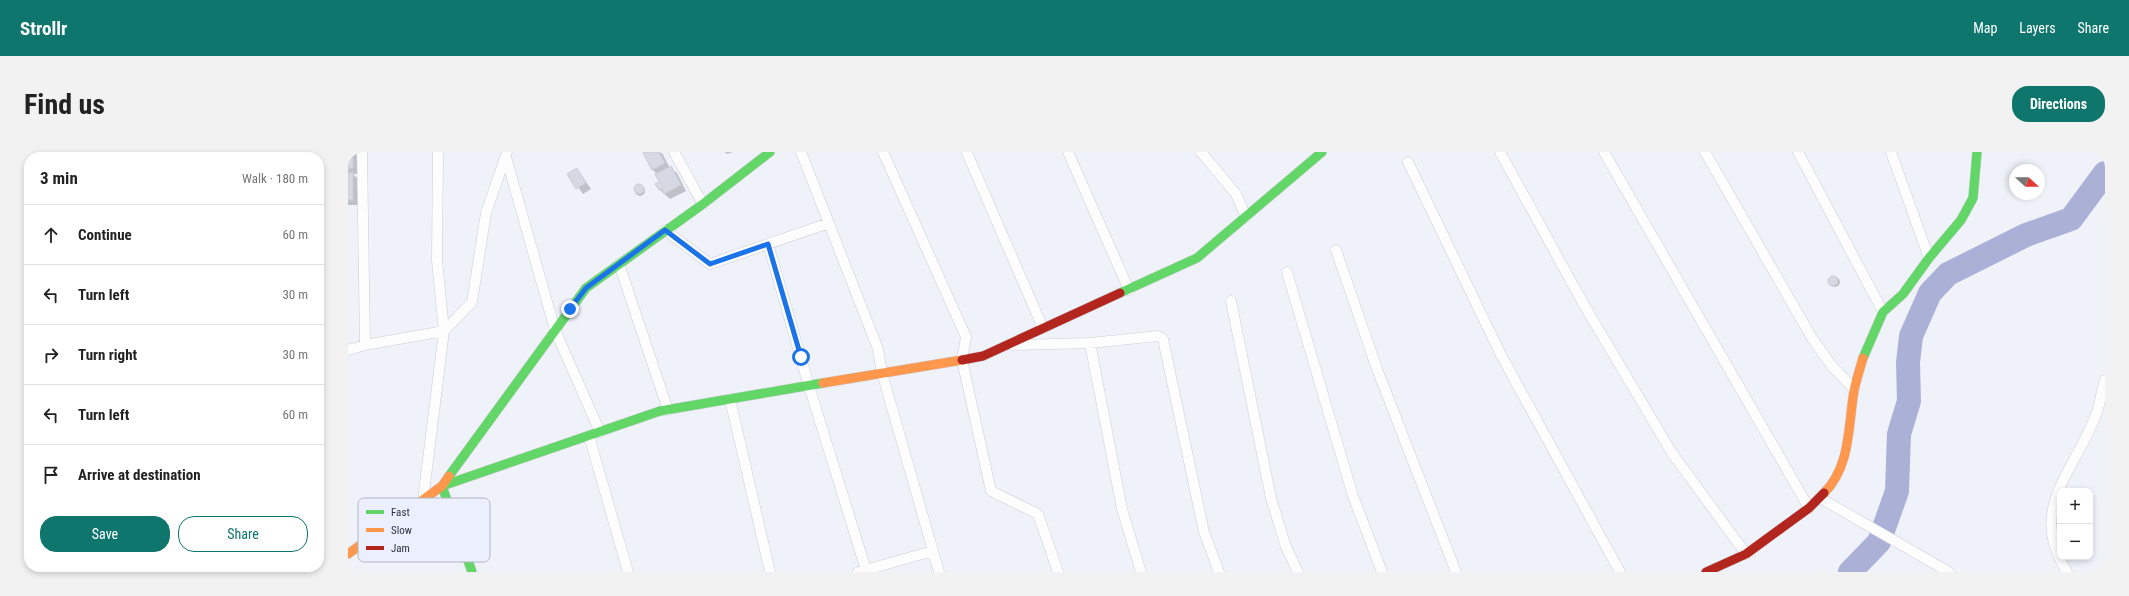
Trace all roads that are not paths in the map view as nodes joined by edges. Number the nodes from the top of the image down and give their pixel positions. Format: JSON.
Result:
{"nodes":[{"id":1,"x":362,"y":152,"type":"edge"},
{"id":2,"x":438,"y":152,"type":"edge"},
{"id":3,"x":674,"y":152,"type":"edge"},
{"id":4,"x":801,"y":152,"type":"edge"},
{"id":5,"x":882,"y":152,"type":"edge"},
{"id":6,"x":1068,"y":152,"type":"edge"},
{"id":7,"x":1201,"y":152,"type":"edge"},
{"id":8,"x":1322,"y":152,"type":"edge"},
{"id":9,"x":1500,"y":152,"type":"edge"},
{"id":10,"x":1604,"y":152,"type":"edge"},
{"id":11,"x":1705,"y":152,"type":"edge"},
{"id":12,"x":1798,"y":152,"type":"edge"},
{"id":13,"x":1892,"y":152,"type":"edge"},
{"id":14,"x":1977,"y":152,"type":"edge"},
{"id":15,"x":967,"y":153,"type":"edge"},
{"id":16,"x":506,"y":154,"type":"edge"},
{"id":17,"x":764,"y":154,"type":"edge"},
{"id":18,"x":1408,"y":162,"type":"dead end"},
{"id":19,"x":703,"y":204,"type":"junction"},
{"id":20,"x":1246,"y":217,"type":"junction"},
{"id":21,"x":828,"y":223,"type":"junction"},
{"id":22,"x":665,"y":230,"type":"junction"},
{"id":23,"x":768,"y":244,"type":"junction"},
{"id":24,"x":1336,"y":250,"type":"dead end"},
{"id":25,"x":1929,"y":258,"type":"junction"},
{"id":26,"x":619,"y":264,"type":"junction"},
{"id":27,"x":1287,"y":272,"type":"dead end"},
{"id":28,"x":1129,"y":290,"type":"junction"},
{"id":29,"x":1231,"y":301,"type":"dead end"},
{"id":30,"x":1884,"y":312,"type":"junction"},
{"id":31,"x":1043,"y":328,"type":"junction"},
{"id":32,"x":555,"y":330,"type":"junction"},
{"id":33,"x":444,"y":331,"type":"junction"},
{"id":34,"x":1090,"y":343,"type":"junction"},
{"id":35,"x":365,"y":345,"type":"junction"},
{"id":36,"x":1003,"y":346,"type":"junction"},
{"id":37,"x":348,"y":350,"type":"edge"},
{"id":38,"x":962,"y":360,"type":"junction"},
{"id":39,"x":882,"y":373,"type":"junction"},
{"id":40,"x":2105,"y":380,"type":"edge"},
{"id":41,"x":809,"y":386,"type":"junction"},
{"id":42,"x":1854,"y":389,"type":"junction"},
{"id":43,"x":730,"y":399,"type":"junction"},
{"id":44,"x":668,"y":410,"type":"junction"},
{"id":45,"x":2101,"y":415,"type":"edge"},
{"id":46,"x":600,"y":432,"type":"junction"},
{"id":47,"x":589,"y":436,"type":"junction"},
{"id":48,"x":442,"y":486,"type":"junction"},
{"id":49,"x":423,"y":498,"type":"edge"},
{"id":50,"x":426,"y":498,"type":"edge"},
{"id":51,"x":446,"y":498,"type":"edge"},
{"id":52,"x":1820,"y":498,"type":"junction"},
{"id":53,"x":1809,"y":508,"type":"junction"},
{"id":54,"x":358,"y":547,"type":"edge"},
{"id":55,"x":933,"y":551,"type":"junction"},
{"id":56,"x":348,"y":554,"type":"edge"},
{"id":57,"x":1746,"y":554,"type":"junction"},
{"id":58,"x":469,"y":562,"type":"edge"},
{"id":59,"x":862,"y":571,"type":"edge"},
{"id":60,"x":472,"y":572,"type":"edge"},
{"id":61,"x":628,"y":572,"type":"edge"},
{"id":62,"x":770,"y":572,"type":"edge"},
{"id":63,"x":939,"y":572,"type":"edge"},
{"id":64,"x":1058,"y":572,"type":"edge"},
{"id":65,"x":1142,"y":572,"type":"edge"},
{"id":66,"x":1219,"y":572,"type":"edge"},
{"id":67,"x":1298,"y":572,"type":"edge"},
{"id":68,"x":1382,"y":572,"type":"edge"},
{"id":69,"x":1456,"y":572,"type":"edge"},
{"id":70,"x":1620,"y":572,"type":"edge"},
{"id":71,"x":1706,"y":572,"type":"edge"},
{"id":72,"x":1949,"y":572,"type":"edge"},
{"id":73,"x":2067,"y":572,"type":"edge"}],
"edges":[{"from":1,"to":35,"type":"street"},
{"from":2,"to":33,"type":"street"},
{"from":3,"to":19,"type":"street"},
{"from":4,"to":21,"type":"street"},
{"from":5,"to":38,"type":"street"},
{"from":6,"to":28,"type":"street"},
{"from":7,"to":20,"type":"street"},
{"from":8,"to":20,"type":"street"},
{"from":9,"to":57,"type":"street"},
{"from":10,"to":53,"type":"street"},
{"from":11,"to":42,"type":"street"},
{"from":12,"to":30,"type":"street"},
{"from":13,"to":25,"type":"street"},
{"from":14,"to":25,"type":"street"},
{"from":15,"to":31,"type":"street"},
{"from":16,"to":32,"type":"street"},
{"from":16,"to":33,"type":"street"},
{"from":17,"to":19,"type":"street"},
{"from":18,"to":70,"type":"street"},
{"from":19,"to":22,"type":"street"},
{"from":20,"to":28,"type":"street"},
{"from":21,"to":23,"type":"street"},
{"from":21,"to":39,"type":"street"},
{"from":22,"to":23,"type":"street"},
{"from":22,"to":26,"type":"street"},
{"from":23,"to":41,"type":"street"},
{"from":24,"to":69,"type":"street"},
{"from":25,"to":30,"type":"street"},
{"from":26,"to":32,"type":"street"},
{"from":26,"to":44,"type":"street"},
{"from":27,"to":68,"type":"street"},
{"from":28,"to":31,"type":"street"},
{"from":29,"to":67,"type":"street"},
{"from":30,"to":42,"type":"street"},
{"from":31,"to":36,"type":"street"},
{"from":32,"to":46,"type":"street"},
{"from":32,"to":48,"type":"street"},
{"from":33,"to":35,"type":"street"},
{"from":33,"to":49,"type":"street"},
{"from":34,"to":36,"type":"street"},
{"from":34,"to":65,"type":"street"},
{"from":34,"to":66,"type":"street"},
{"from":35,"to":37,"type":"street"},
{"from":36,"to":38,"type":"street"},
{"from":38,"to":39,"type":"street"},
{"from":38,"to":64,"type":"street"},
{"from":39,"to":41,"type":"street"},
{"from":39,"to":55,"type":"street"},
{"from":40,"to":45,"type":"street"},
{"from":41,"to":43,"type":"street"},
{"from":41,"to":59,"type":"street"},
{"from":42,"to":52,"type":"street"},
{"from":43,"to":44,"type":"street"},
{"from":43,"to":62,"type":"street"},
{"from":44,"to":46,"type":"street"},
{"from":45,"to":73,"type":"street"},
{"from":46,"to":47,"type":"street"},
{"from":47,"to":48,"type":"street"},
{"from":47,"to":61,"type":"street"},
{"from":48,"to":50,"type":"street"},
{"from":48,"to":51,"type":"street"},
{"from":52,"to":53,"type":"street"},
{"from":52,"to":72,"type":"street"},
{"from":53,"to":57,"type":"street"},
{"from":54,"to":56,"type":"street"},
{"from":55,"to":59,"type":"street"},
{"from":55,"to":63,"type":"street"},
{"from":57,"to":71,"type":"street"},
{"from":58,"to":60,"type":"street"}]}
